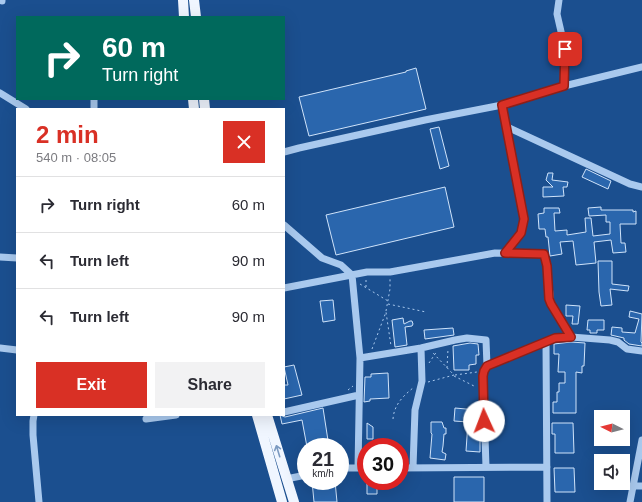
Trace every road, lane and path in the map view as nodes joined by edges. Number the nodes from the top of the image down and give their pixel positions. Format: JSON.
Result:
{"nodes":[{"id":1,"x":183,"y":0,"type":"edge"},
{"id":2,"x":194,"y":0,"type":"edge"},
{"id":3,"x":559,"y":0,"type":"edge"},
{"id":4,"x":184,"y":16,"type":"edge"},
{"id":5,"x":196,"y":16,"type":"edge"},
{"id":6,"x":642,"y":60,"type":"edge"},
{"id":7,"x":640,"y":67,"type":"edge"},
{"id":8,"x":564,"y":86,"type":"junction"},
{"id":9,"x":0,"y":93,"type":"edge"},
{"id":10,"x":502,"y":105,"type":"junction"},
{"id":11,"x":24,"y":108,"type":"edge"},
{"id":12,"x":507,"y":127,"type":"junction"},
{"id":13,"x":285,"y":152,"type":"edge"},
{"id":14,"x":642,"y":187,"type":"edge"},
{"id":15,"x":285,"y":226,"type":"edge"},
{"id":16,"x":505,"y":253,"type":"junction"},
{"id":17,"x":0,"y":257,"type":"edge"},
{"id":18,"x":16,"y":258,"type":"edge"},
{"id":19,"x":367,"y":272,"type":"junction"},
{"id":20,"x":390,"y":272,"type":"junction"},
{"id":21,"x":352,"y":277,"type":"junction"},
{"id":22,"x":285,"y":288,"type":"edge"},
{"id":23,"x":366,"y":288,"type":"junction"},
{"id":24,"x":388,"y":301,"type":"junction"},
{"id":25,"x":388,"y":304,"type":"junction"},
{"id":26,"x":386,"y":312,"type":"junction"},
{"id":27,"x":426,"y":312,"type":"dead end"},
{"id":28,"x":571,"y":337,"type":"junction"},
{"id":29,"x":546,"y":342,"type":"junction"},
{"id":30,"x":424,"y":347,"type":"junction"},
{"id":31,"x":0,"y":348,"type":"edge"},
{"id":32,"x":448,"y":349,"type":"dead end"},
{"id":33,"x":16,"y":350,"type":"edge"},
{"id":34,"x":642,"y":352,"type":"edge"},
{"id":35,"x":392,"y":353,"type":"junction"},
{"id":36,"x":369,"y":356,"type":"junction"},
{"id":37,"x":360,"y":358,"type":"junction"},
{"id":38,"x":447,"y":368,"type":"junction"},
{"id":39,"x":486,"y":368,"type":"junction"},
{"id":40,"x":454,"y":375,"type":"junction"},
{"id":41,"x":421,"y":384,"type":"junction"},
{"id":42,"x":353,"y":385,"type":"dead end"},
{"id":43,"x":349,"y":390,"type":"dead end"},
{"id":44,"x":483,"y":391,"type":"junction"},
{"id":45,"x":359,"y":395,"type":"junction"},
{"id":46,"x":285,"y":412,"type":"edge"},
{"id":47,"x":34,"y":416,"type":"edge"},
{"id":48,"x":168,"y":416,"type":"edge"},
{"id":49,"x":257,"y":416,"type":"edge"},
{"id":50,"x":267,"y":416,"type":"edge"},
{"id":51,"x":393,"y":418,"type":"dead end"},
{"id":52,"x":146,"y":419,"type":"dead end"},
{"id":53,"x":358,"y":438,"type":"edge"},
{"id":54,"x":642,"y":440,"type":"edge"},
{"id":55,"x":486,"y":467,"type":"junction"},
{"id":56,"x":547,"y":467,"type":"junction"},
{"id":57,"x":409,"y":468,"type":"edge"},
{"id":58,"x":413,"y":468,"type":"junction"},
{"id":59,"x":297,"y":477,"type":"edge"},
{"id":60,"x":286,"y":479,"type":"junction"},
{"id":61,"x":633,"y":486,"type":"junction"},
{"id":62,"x":642,"y":486,"type":"edge"},
{"id":63,"x":39,"y":502,"type":"edge"},
{"id":64,"x":282,"y":502,"type":"edge"},
{"id":65,"x":294,"y":502,"type":"edge"},
{"id":66,"x":547,"y":502,"type":"edge"},
{"id":67,"x":630,"y":502,"type":"edge"}],
"edges":[{"from":1,"to":4,"type":"main road"},
{"from":2,"to":5,"type":"main road"},
{"from":3,"to":8,"type":"street"},
{"from":6,"to":7,"type":"street"},
{"from":7,"to":8,"type":"street"},
{"from":8,"to":10,"type":"street"},
{"from":9,"to":11,"type":"street"},
{"from":10,"to":12,"type":"street"},
{"from":10,"to":13,"type":"street"},
{"from":12,"to":14,"type":"street"},
{"from":12,"to":16,"type":"street"},
{"from":15,"to":21,"type":"street"},
{"from":16,"to":20,"type":"street"},
{"from":16,"to":28,"type":"street"},
{"from":17,"to":18,"type":"street"},
{"from":19,"to":20,"type":"street"},
{"from":19,"to":21,"type":"street"},
{"from":19,"to":23,"type":"path"},
{"from":20,"to":24,"type":"path"},
{"from":21,"to":22,"type":"street"},
{"from":21,"to":23,"type":"path"},
{"from":21,"to":37,"type":"street"},
{"from":23,"to":24,"type":"path"},
{"from":24,"to":25,"type":"path"},
{"from":25,"to":26,"type":"path"},
{"from":25,"to":27,"type":"path"},
{"from":26,"to":35,"type":"path"},
{"from":26,"to":36,"type":"path"},
{"from":28,"to":29,"type":"street"},
{"from":28,"to":34,"type":"street"},
{"from":29,"to":39,"type":"street"},
{"from":29,"to":56,"type":"street"},
{"from":30,"to":35,"type":"street"},
{"from":30,"to":38,"type":"path"},
{"from":30,"to":39,"type":"street"},
{"from":30,"to":41,"type":"street"},
{"from":31,"to":33,"type":"street"},
{"from":32,"to":38,"type":"path"},
{"from":35,"to":36,"type":"street"},
{"from":36,"to":37,"type":"street"},
{"from":37,"to":45,"type":"street"},
{"from":38,"to":40,"type":"path"},
{"from":39,"to":40,"type":"path"},
{"from":39,"to":44,"type":"street"},
{"from":40,"to":41,"type":"path"},
{"from":40,"to":44,"type":"path"},
{"from":41,"to":51,"type":"path"},
{"from":41,"to":58,"type":"street"},
{"from":42,"to":43,"type":"path"},
{"from":44,"to":55,"type":"street"},
{"from":45,"to":46,"type":"street"},
{"from":45,"to":53,"type":"street"},
{"from":47,"to":63,"type":"street"},
{"from":48,"to":52,"type":"street"},
{"from":49,"to":64,"type":"main road"},
{"from":60,"to":50,"type":"main road","one_way":true},
{"from":54,"to":61,"type":"street"},
{"from":55,"to":56,"type":"street"},
{"from":55,"to":58,"type":"street"},
{"from":56,"to":66,"type":"street"},
{"from":57,"to":58,"type":"street"},
{"from":59,"to":60,"type":"street"},
{"from":60,"to":65,"type":"main road"},
{"from":61,"to":62,"type":"street"},
{"from":61,"to":67,"type":"street"}]}
